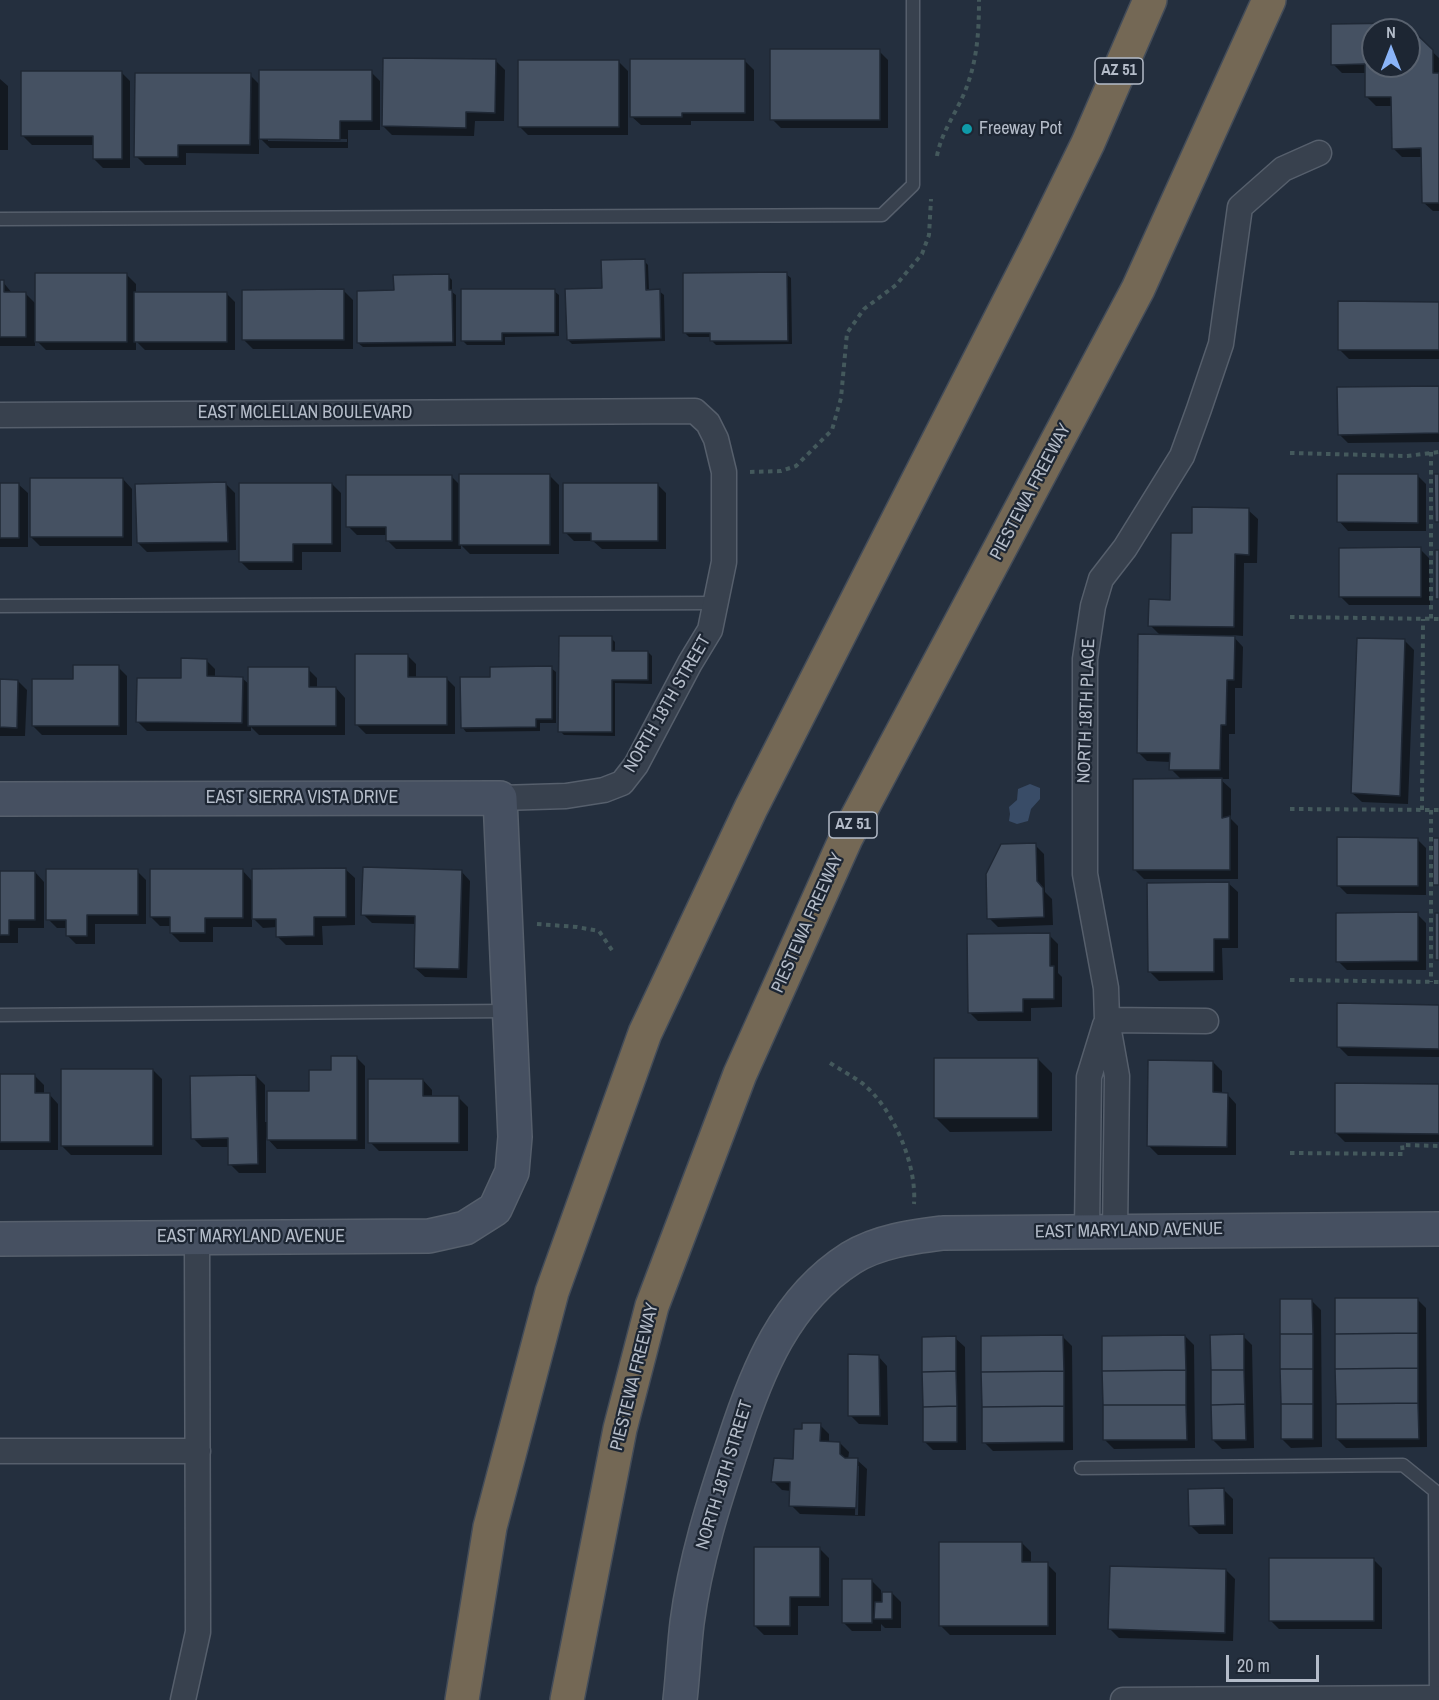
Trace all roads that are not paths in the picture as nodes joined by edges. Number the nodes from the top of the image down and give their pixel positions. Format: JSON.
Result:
{"nodes":[{"id":1,"x":913,"y":0,"type":"edge"},
{"id":2,"x":1149,"y":0,"type":"edge"},
{"id":3,"x":1269,"y":0,"type":"edge"},
{"id":4,"x":1319,"y":153,"type":"dead end"},
{"id":5,"x":0,"y":219,"type":"edge"},
{"id":6,"x":611,"y":410,"type":"joint"},
{"id":7,"x":0,"y":415,"type":"edge"},
{"id":8,"x":715,"y":603,"type":"junction"},
{"id":9,"x":0,"y":606,"type":"edge"},
{"id":10,"x":604,"y":790,"type":"joint"},
{"id":11,"x":500,"y":798,"type":"junction"},
{"id":12,"x":0,"y":799,"type":"edge"},
{"id":13,"x":508,"y":1011,"type":"junction"},
{"id":14,"x":0,"y":1015,"type":"edge"},
{"id":15,"x":1107,"y":1020,"type":"junction"},
{"id":16,"x":1206,"y":1021,"type":"dead end"},
{"id":17,"x":1439,"y":1229,"type":"edge"},
{"id":18,"x":1101,"y":1231,"type":"junction"},
{"id":19,"x":197,"y":1237,"type":"junction"},
{"id":20,"x":0,"y":1239,"type":"edge"},
{"id":21,"x":829,"y":1274,"type":"joint"},
{"id":22,"x":0,"y":1451,"type":"edge"},
{"id":23,"x":198,"y":1451,"type":"junction"},
{"id":24,"x":1081,"y":1468,"type":"dead end"},
{"id":25,"x":1436,"y":1698,"type":"joint"},
{"id":26,"x":183,"y":1700,"type":"edge"},
{"id":27,"x":462,"y":1700,"type":"edge"},
{"id":28,"x":567,"y":1700,"type":"edge"},
{"id":29,"x":680,"y":1700,"type":"edge"},
{"id":30,"x":1123,"y":1700,"type":"edge"}],
"edges":[{"from":1,"to":5,"type":"lane"},
{"from":2,"to":27,"type":"highway","number":"AZ 51"},
{"from":3,"to":28,"type":"highway","name":"PIESTEWA FREEWAY","number":"AZ 51"},
{"from":4,"to":15,"type":"street","name":"NORTH 18TH PLACE"},
{"from":6,"to":7,"type":"street","name":"EAST MCLELLAN BOULEVARD"},
{"from":6,"to":8,"type":"street","name":"NORTH 18TH STREET"},
{"from":8,"to":9,"type":"lane"},
{"from":8,"to":10,"type":"street","name":"NORTH 18TH STREET"},
{"from":10,"to":11,"type":"street","name":"EAST SIERRA VISTA DRIVE"},
{"from":11,"to":12,"type":"street","name":"EAST SIERRA VISTA DRIVE"},
{"from":11,"to":13,"type":"street"},
{"from":13,"to":14,"type":"lane"},
{"from":13,"to":19,"type":"street","name":"EAST MARYLAND AVENUE"},
{"from":15,"to":16,"type":"street"},
{"from":15,"to":18,"type":"street","name":"NORTH 18TH PLACE"},
{"from":15,"to":18,"type":"street","name":"NORTH 18TH PLACE"},
{"from":17,"to":18,"type":"street","name":"EAST MARYLAND AVENUE"},
{"from":18,"to":21,"type":"street","name":"EAST MARYLAND AVENUE"},
{"from":19,"to":20,"type":"street","name":"EAST MARYLAND AVENUE"},
{"from":19,"to":23,"type":"street"},
{"from":21,"to":29,"type":"street","name":"NORTH 18TH STREET"},
{"from":22,"to":23,"type":"street"},
{"from":23,"to":26,"type":"street"},
{"from":24,"to":25,"type":"lane"},
{"from":25,"to":30,"type":"street"}]}
